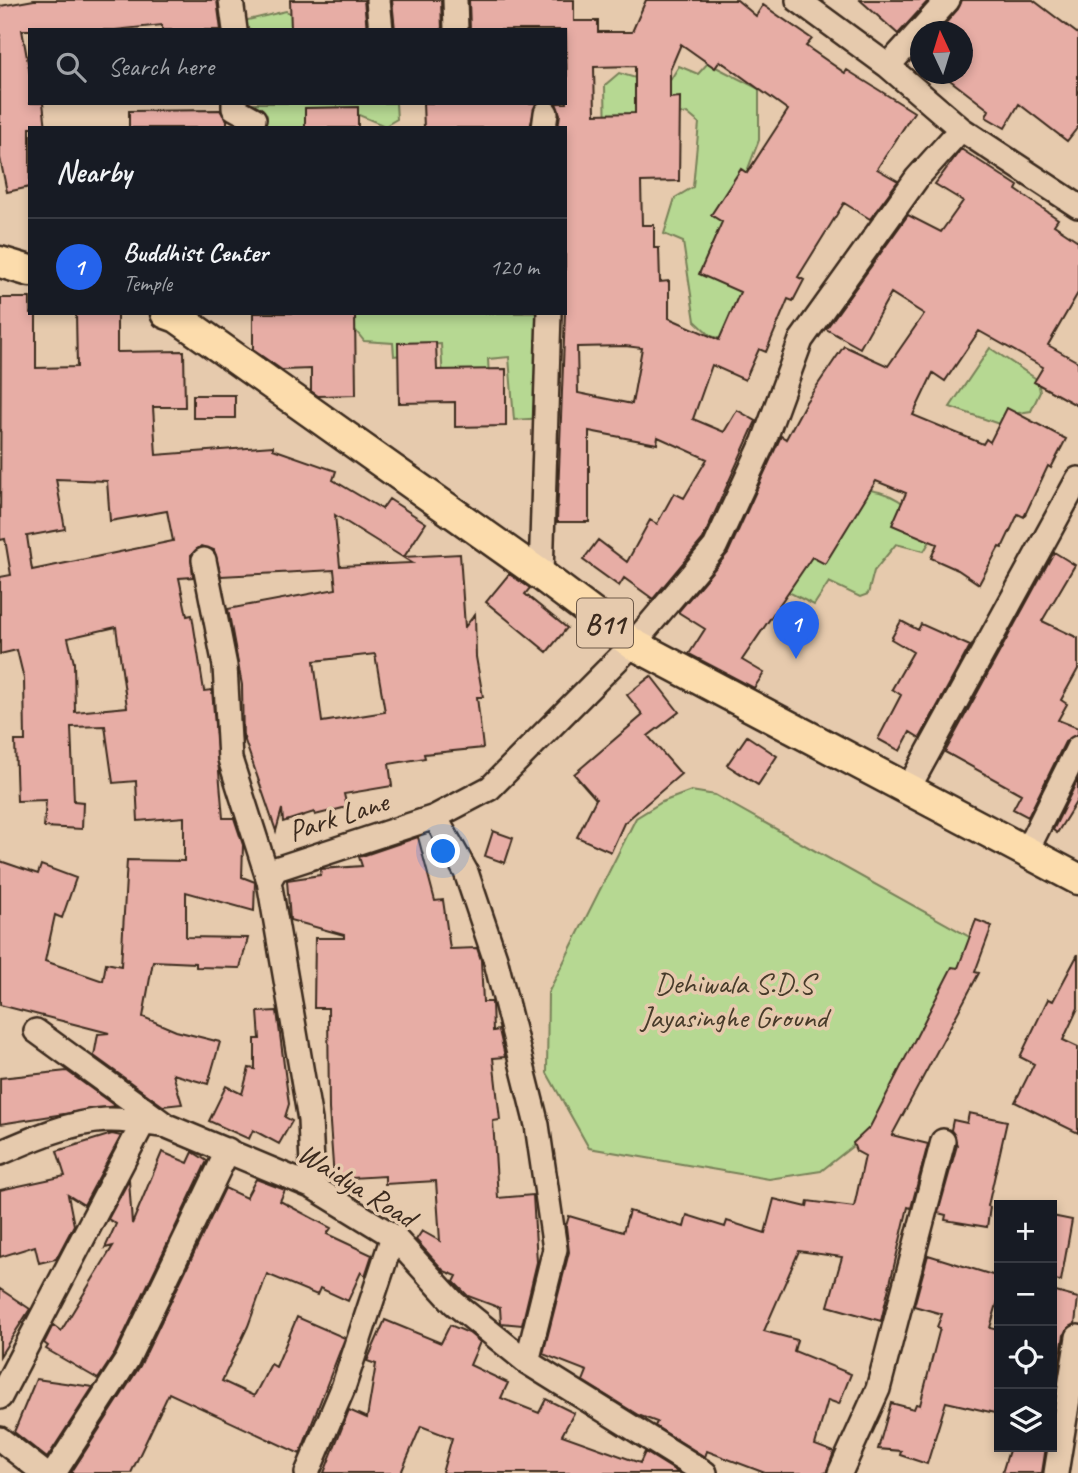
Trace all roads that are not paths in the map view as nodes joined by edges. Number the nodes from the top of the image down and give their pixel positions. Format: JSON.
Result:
{"nodes":[{"id":1,"x":231,"y":0,"type":"edge"},
{"id":2,"x":378,"y":0,"type":"edge"},
{"id":3,"x":455,"y":0,"type":"edge"},
{"id":4,"x":799,"y":0,"type":"edge"},
{"id":5,"x":948,"y":0,"type":"edge"},
{"id":6,"x":234,"y":28,"type":"edge"},
{"id":7,"x":381,"y":28,"type":"edge"},
{"id":8,"x":456,"y":28,"type":"edge"},
{"id":9,"x":888,"y":66,"type":"junction"},
{"id":10,"x":234,"y":105,"type":"edge"},
{"id":11,"x":254,"y":119,"type":"dead end"},
{"id":12,"x":961,"y":129,"type":"junction"},
{"id":13,"x":1078,"y":206,"type":"edge"},
{"id":14,"x":0,"y":262,"type":"edge"},
{"id":15,"x":28,"y":270,"type":"edge"},
{"id":16,"x":172,"y":315,"type":"edge"},
{"id":17,"x":549,"y":315,"type":"edge"},
{"id":18,"x":1078,"y":479,"type":"edge"},
{"id":19,"x":204,"y":560,"type":"dead end"},
{"id":20,"x":541,"y":575,"type":"junction"},
{"id":21,"x":633,"y":644,"type":"junction"},
{"id":22,"x":1078,"y":748,"type":"edge"},
{"id":23,"x":908,"y":789,"type":"junction"},
{"id":24,"x":435,"y":817,"type":"junction"},
{"id":25,"x":1026,"y":852,"type":"junction"},
{"id":26,"x":1078,"y":879,"type":"edge"},
{"id":27,"x":269,"y":881,"type":"junction"},
{"id":28,"x":36,"y":1031,"type":"dead end"},
{"id":29,"x":143,"y":1123,"type":"junction"},
{"id":30,"x":167,"y":1126,"type":"junction"},
{"id":31,"x":943,"y":1141,"type":"dead end"},
{"id":32,"x":228,"y":1150,"type":"junction"},
{"id":33,"x":0,"y":1153,"type":"edge"},
{"id":34,"x":313,"y":1187,"type":"junction"},
{"id":35,"x":393,"y":1236,"type":"junction"},
{"id":36,"x":1078,"y":1337,"type":"edge"},
{"id":37,"x":527,"y":1362,"type":"junction"},
{"id":38,"x":0,"y":1397,"type":"edge"},
{"id":39,"x":0,"y":1439,"type":"edge"},
{"id":40,"x":44,"y":1473,"type":"edge"},
{"id":41,"x":54,"y":1473,"type":"edge"},
{"id":42,"x":307,"y":1473,"type":"edge"},
{"id":43,"x":705,"y":1473,"type":"edge"},
{"id":44,"x":840,"y":1473,"type":"edge"},
{"id":45,"x":1056,"y":1473,"type":"edge"}],
"edges":[{"from":1,"to":6,"type":"street"},
{"from":2,"to":7,"type":"street"},
{"from":3,"to":8,"type":"street"},
{"from":4,"to":9,"type":"street"},
{"from":5,"to":9,"type":"street"},
{"from":9,"to":12,"type":"street"},
{"from":10,"to":11,"type":"street"},
{"from":12,"to":13,"type":"street"},
{"from":12,"to":21,"type":"street","name":"Park Lane"},
{"from":14,"to":15,"type":"main road"},
{"from":16,"to":20,"type":"main road","number":"B11"},
{"from":17,"to":20,"type":"street"},
{"from":18,"to":23,"type":"street"},
{"from":19,"to":27,"type":"street"},
{"from":20,"to":21,"type":"main road","number":"B11"},
{"from":21,"to":23,"type":"main road","number":"B11"},
{"from":21,"to":24,"type":"street","name":"Park Lane"},
{"from":22,"to":25,"type":"street"},
{"from":23,"to":25,"type":"main road","number":"B11"},
{"from":24,"to":27,"type":"street","name":"Park Lane"},
{"from":24,"to":37,"type":"street"},
{"from":25,"to":26,"type":"main road","number":"B11"},
{"from":27,"to":34,"type":"street","name":"Park Lane"},
{"from":28,"to":30,"type":"street"},
{"from":29,"to":30,"type":"street","name":"Waidya Road"},
{"from":29,"to":33,"type":"street","name":"Waidya Road"},
{"from":29,"to":38,"type":"street"},
{"from":30,"to":32,"type":"street","name":"Waidya Road"},
{"from":31,"to":44,"type":"street"},
{"from":32,"to":34,"type":"street","name":"Waidya Road"},
{"from":32,"to":41,"type":"street"},
{"from":34,"to":35,"type":"street","name":"Waidya Road"},
{"from":35,"to":37,"type":"street","name":"Waidya Road"},
{"from":35,"to":42,"type":"street"},
{"from":36,"to":45,"type":"street"},
{"from":37,"to":43,"type":"street","name":"Waidya Road"},
{"from":39,"to":40,"type":"street"}]}
